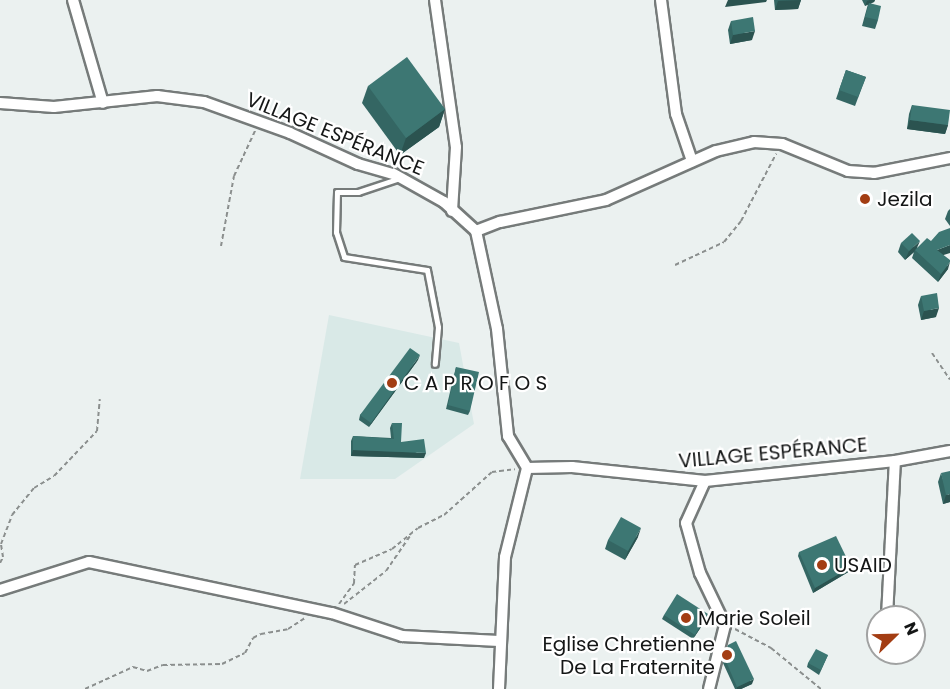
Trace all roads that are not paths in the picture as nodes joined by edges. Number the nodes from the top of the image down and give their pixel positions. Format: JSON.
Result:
{"nodes":[{"id":1,"x":73,"y":0,"type":"edge"},
{"id":2,"x":435,"y":0,"type":"edge"},
{"id":3,"x":662,"y":0,"type":"edge"},
{"id":4,"x":103,"y":102,"type":"junction"},
{"id":5,"x":0,"y":103,"type":"edge"},
{"id":6,"x":950,"y":158,"type":"edge"},
{"id":7,"x":692,"y":161,"type":"junction"},
{"id":8,"x":402,"y":178,"type":"junction"},
{"id":9,"x":452,"y":211,"type":"junction"},
{"id":10,"x":476,"y":231,"type":"junction"},
{"id":11,"x":435,"y":364,"type":"dead end"},
{"id":12,"x":950,"y":451,"type":"edge"},
{"id":13,"x":895,"y":461,"type":"junction"},
{"id":14,"x":528,"y":468,"type":"junction"},
{"id":15,"x":705,"y":481,"type":"junction"},
{"id":16,"x":0,"y":590,"type":"edge"},
{"id":17,"x":888,"y":605,"type":"edge"},
{"id":18,"x":499,"y":641,"type":"junction"},
{"id":19,"x":499,"y":689,"type":"edge"},
{"id":20,"x":709,"y":689,"type":"edge"}],
"edges":[{"from":1,"to":4,"type":"street"},
{"from":2,"to":9,"type":"street"},
{"from":3,"to":7,"type":"street"},
{"from":4,"to":5,"type":"street","name":"VILLAGE ESPÉRANCE"},
{"from":4,"to":8,"type":"street","name":"VILLAGE ESPÉRANCE"},
{"from":6,"to":7,"type":"street"},
{"from":7,"to":10,"type":"street"},
{"from":8,"to":9,"type":"street","name":"VILLAGE ESPÉRANCE"},
{"from":8,"to":11,"type":"lane"},
{"from":9,"to":10,"type":"street","name":"VILLAGE ESPÉRANCE"},
{"from":10,"to":14,"type":"street"},
{"from":12,"to":13,"type":"street","name":"VILLAGE ESPÉRANCE"},
{"from":13,"to":15,"type":"street","name":"VILLAGE ESPÉRANCE"},
{"from":13,"to":17,"type":"street"},
{"from":14,"to":15,"type":"street","name":"VILLAGE ESPÉRANCE"},
{"from":14,"to":18,"type":"street"},
{"from":15,"to":20,"type":"street"},
{"from":16,"to":18,"type":"street"},
{"from":18,"to":19,"type":"street"}]}
